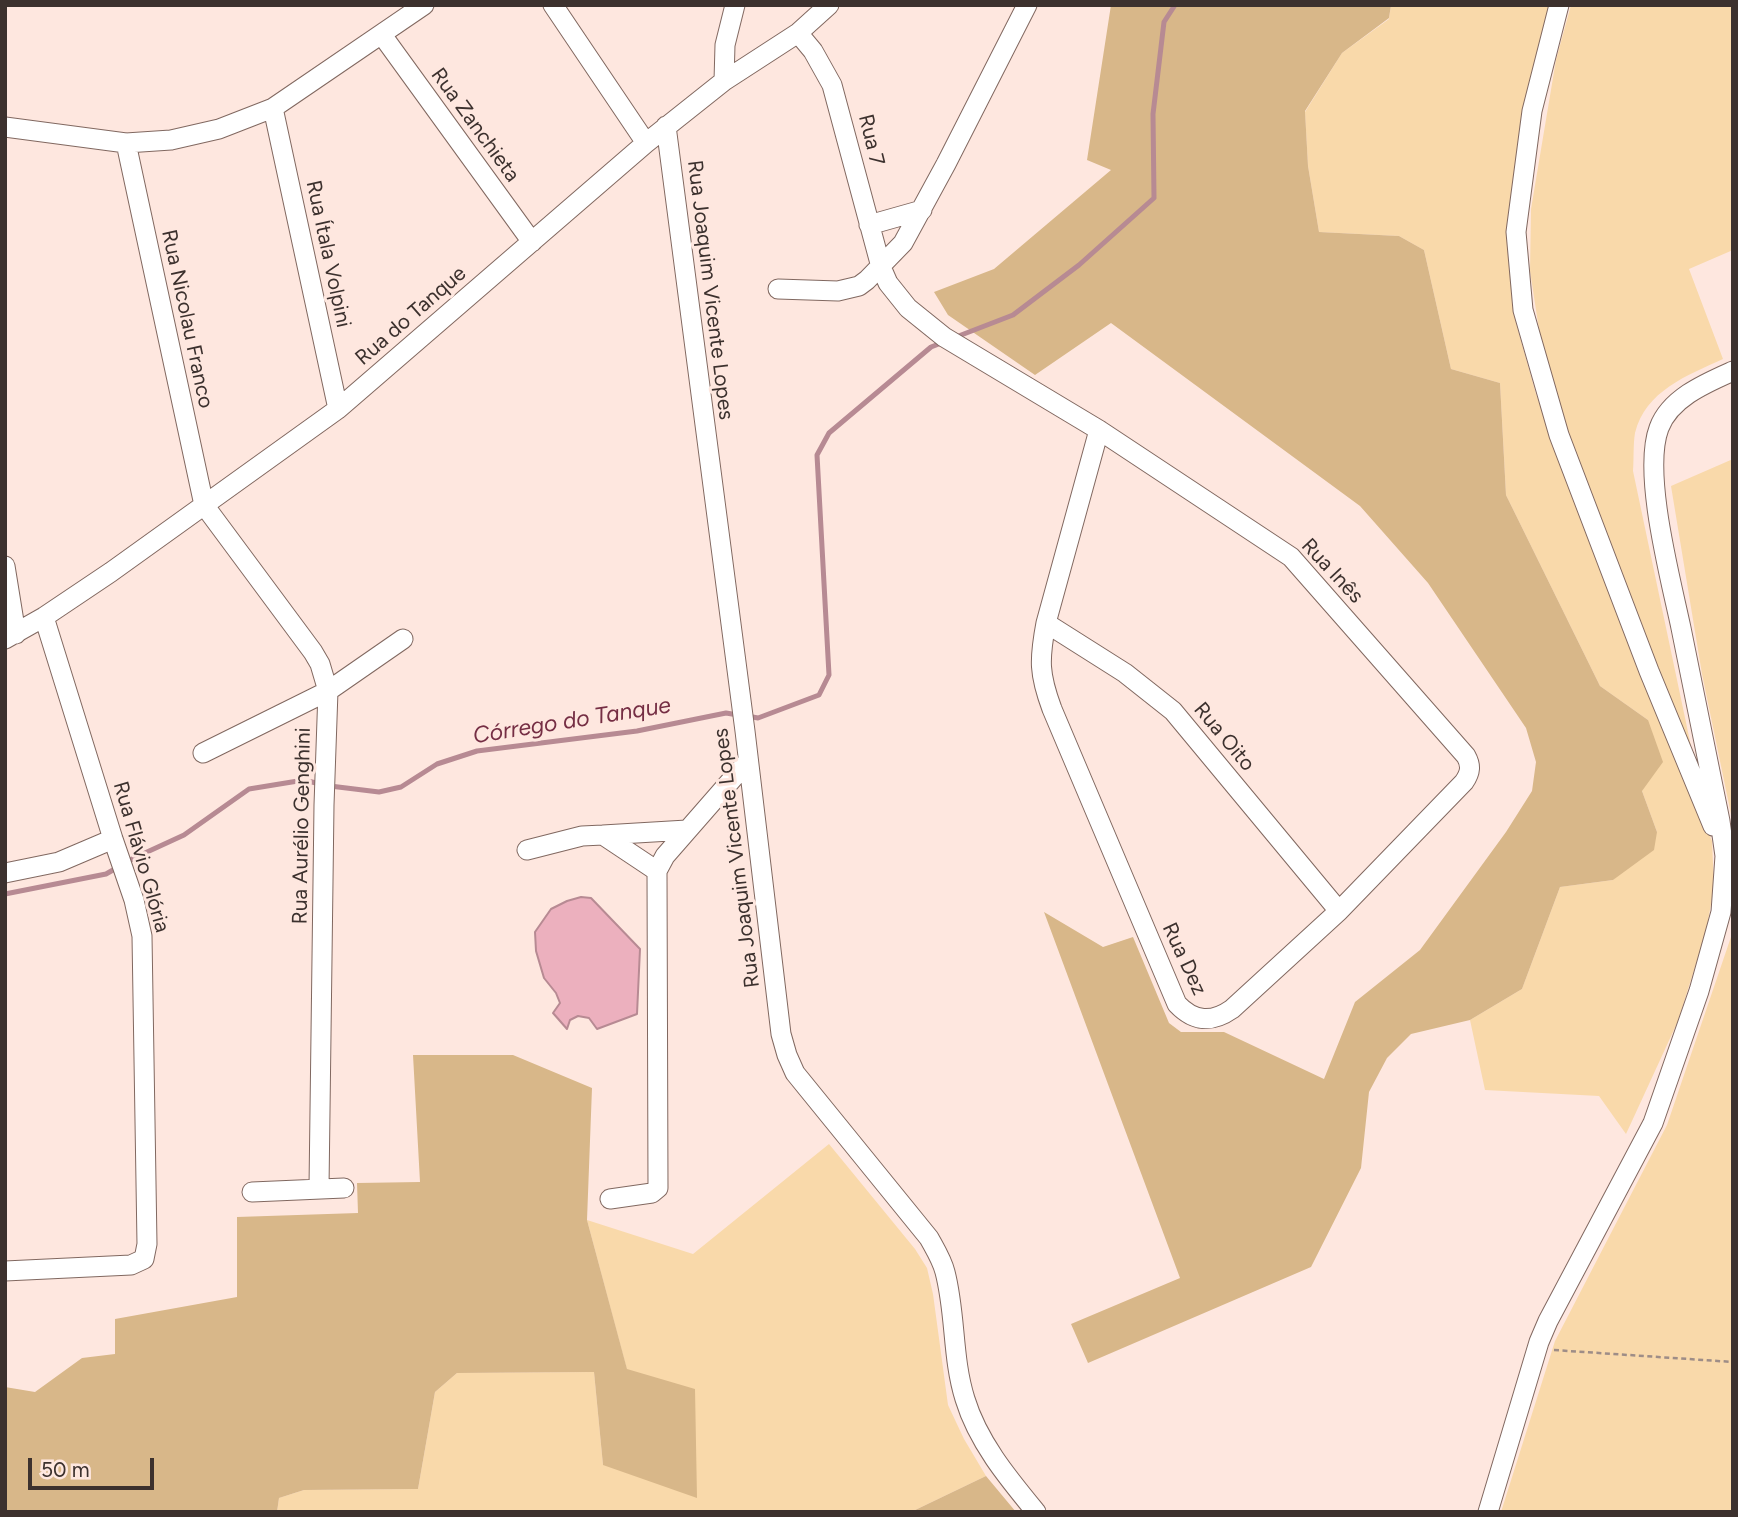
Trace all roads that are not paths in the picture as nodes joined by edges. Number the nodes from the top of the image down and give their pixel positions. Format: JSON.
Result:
{"nodes":[{"id":1,"x":424,"y":5,"type":"edge"},
{"id":2,"x":554,"y":5,"type":"edge"},
{"id":3,"x":735,"y":5,"type":"edge"},
{"id":4,"x":829,"y":5,"type":"edge"},
{"id":5,"x":1027,"y":5,"type":"edge"},
{"id":6,"x":1559,"y":5,"type":"edge"},
{"id":7,"x":798,"y":33,"type":"junction"},
{"id":8,"x":382,"y":35,"type":"junction"},
{"id":9,"x":724,"y":81,"type":"junction"},
{"id":10,"x":273,"y":108,"type":"junction"},
{"id":11,"x":5,"y":127,"type":"edge"},
{"id":12,"x":666,"y":127,"type":"junction"},
{"id":13,"x":126,"y":142,"type":"junction"},
{"id":14,"x":646,"y":143,"type":"junction"},
{"id":15,"x":922,"y":210,"type":"junction"},
{"id":16,"x":869,"y":225,"type":"junction"},
{"id":17,"x":532,"y":242,"type":"junction"},
{"id":18,"x":881,"y":267,"type":"junction"},
{"id":19,"x":778,"y":289,"type":"dead end"},
{"id":20,"x":1733,"y":371,"type":"edge"},
{"id":21,"x":338,"y":409,"type":"junction"},
{"id":22,"x":1099,"y":430,"type":"junction"},
{"id":23,"x":204,"y":505,"type":"junction"},
{"id":24,"x":5,"y":566,"type":"edge"},
{"id":25,"x":44,"y":617,"type":"junction"},
{"id":26,"x":1046,"y":623,"type":"junction"},
{"id":27,"x":11,"y":637,"type":"edge"},
{"id":28,"x":403,"y":639,"type":"dead end"},
{"id":29,"x":328,"y":691,"type":"junction"},
{"id":30,"x":203,"y":754,"type":"dead end"},
{"id":31,"x":1466,"y":755,"type":"joint"},
{"id":32,"x":748,"y":761,"type":"junction"},
{"id":33,"x":687,"y":830,"type":"junction"},
{"id":34,"x":603,"y":835,"type":"junction"},
{"id":35,"x":114,"y":841,"type":"junction"},
{"id":36,"x":527,"y":850,"type":"dead end"},
{"id":37,"x":1725,"y":856,"type":"junction"},
{"id":38,"x":657,"y":871,"type":"junction"},
{"id":39,"x":5,"y":873,"type":"edge"},
{"id":40,"x":1339,"y":911,"type":"junction"},
{"id":41,"x":319,"y":1188,"type":"junction"},
{"id":42,"x":344,"y":1188,"type":"dead end"},
{"id":43,"x":252,"y":1192,"type":"dead end"},
{"id":44,"x":610,"y":1199,"type":"dead end"},
{"id":45,"x":5,"y":1270,"type":"edge"},
{"id":46,"x":1036,"y":1512,"type":"edge"},
{"id":47,"x":1488,"y":1512,"type":"edge"}],
"edges":[{"from":1,"to":8,"type":"street"},
{"from":2,"to":14,"type":"street"},
{"from":3,"to":9,"type":"street"},
{"from":4,"to":7,"type":"street","name":"Rua do Tanque"},
{"from":5,"to":15,"type":"street"},
{"from":6,"to":37,"type":"street"},
{"from":7,"to":9,"type":"street","name":"Rua do Tanque"},
{"from":7,"to":16,"type":"street","name":"Rua 7"},
{"from":8,"to":10,"type":"street"},
{"from":8,"to":17,"type":"street","name":"Rua Zanchieta"},
{"from":9,"to":12,"type":"street","name":"Rua do Tanque"},
{"from":10,"to":13,"type":"street"},
{"from":10,"to":21,"type":"street","name":"Rua Ítala Volpini"},
{"from":11,"to":13,"type":"street"},
{"from":12,"to":14,"type":"street","name":"Rua do Tanque"},
{"from":12,"to":32,"type":"street","name":"Rua Joaquim Vicente Lopes"},
{"from":13,"to":23,"type":"street","name":"Rua Nicolau Franco"},
{"from":14,"to":17,"type":"street","name":"Rua do Tanque"},
{"from":15,"to":16,"type":"street"},
{"from":15,"to":18,"type":"street"},
{"from":16,"to":18,"type":"street","name":"Rua 7"},
{"from":17,"to":21,"type":"street","name":"Rua do Tanque"},
{"from":18,"to":19,"type":"street"},
{"from":18,"to":22,"type":"street","name":"Rua Inês"},
{"from":20,"to":37,"type":"street"},
{"from":21,"to":23,"type":"street","name":"Rua do Tanque"},
{"from":22,"to":26,"type":"street"},
{"from":22,"to":31,"type":"street","name":"Rua Inês"},
{"from":23,"to":25,"type":"street","name":"Rua do Tanque"},
{"from":23,"to":29,"type":"street","name":"Rua Aurélio Genghini"},
{"from":24,"to":27,"type":"street"},
{"from":25,"to":27,"type":"street","name":"Rua do Tanque"},
{"from":25,"to":35,"type":"street","name":"Rua Flávio Glória"},
{"from":26,"to":40,"type":"street","name":"Rua Oito"},
{"from":26,"to":40,"type":"street","name":"Rua Dez"},
{"from":28,"to":29,"type":"street"},
{"from":29,"to":30,"type":"street"},
{"from":29,"to":41,"type":"street","name":"Rua Aurélio Genghini"},
{"from":31,"to":40,"type":"street","name":"Rua Dez"},
{"from":32,"to":33,"type":"street"},
{"from":32,"to":46,"type":"street","name":"Rua Joaquim Vicente Lopes"},
{"from":33,"to":34,"type":"street"},
{"from":33,"to":38,"type":"street"},
{"from":34,"to":36,"type":"street"},
{"from":34,"to":38,"type":"street"},
{"from":35,"to":39,"type":"street"},
{"from":35,"to":45,"type":"street","name":"Rua Flávio Glória"},
{"from":37,"to":47,"type":"street"},
{"from":38,"to":44,"type":"street"},
{"from":41,"to":42,"type":"street"},
{"from":41,"to":43,"type":"street"}]}
